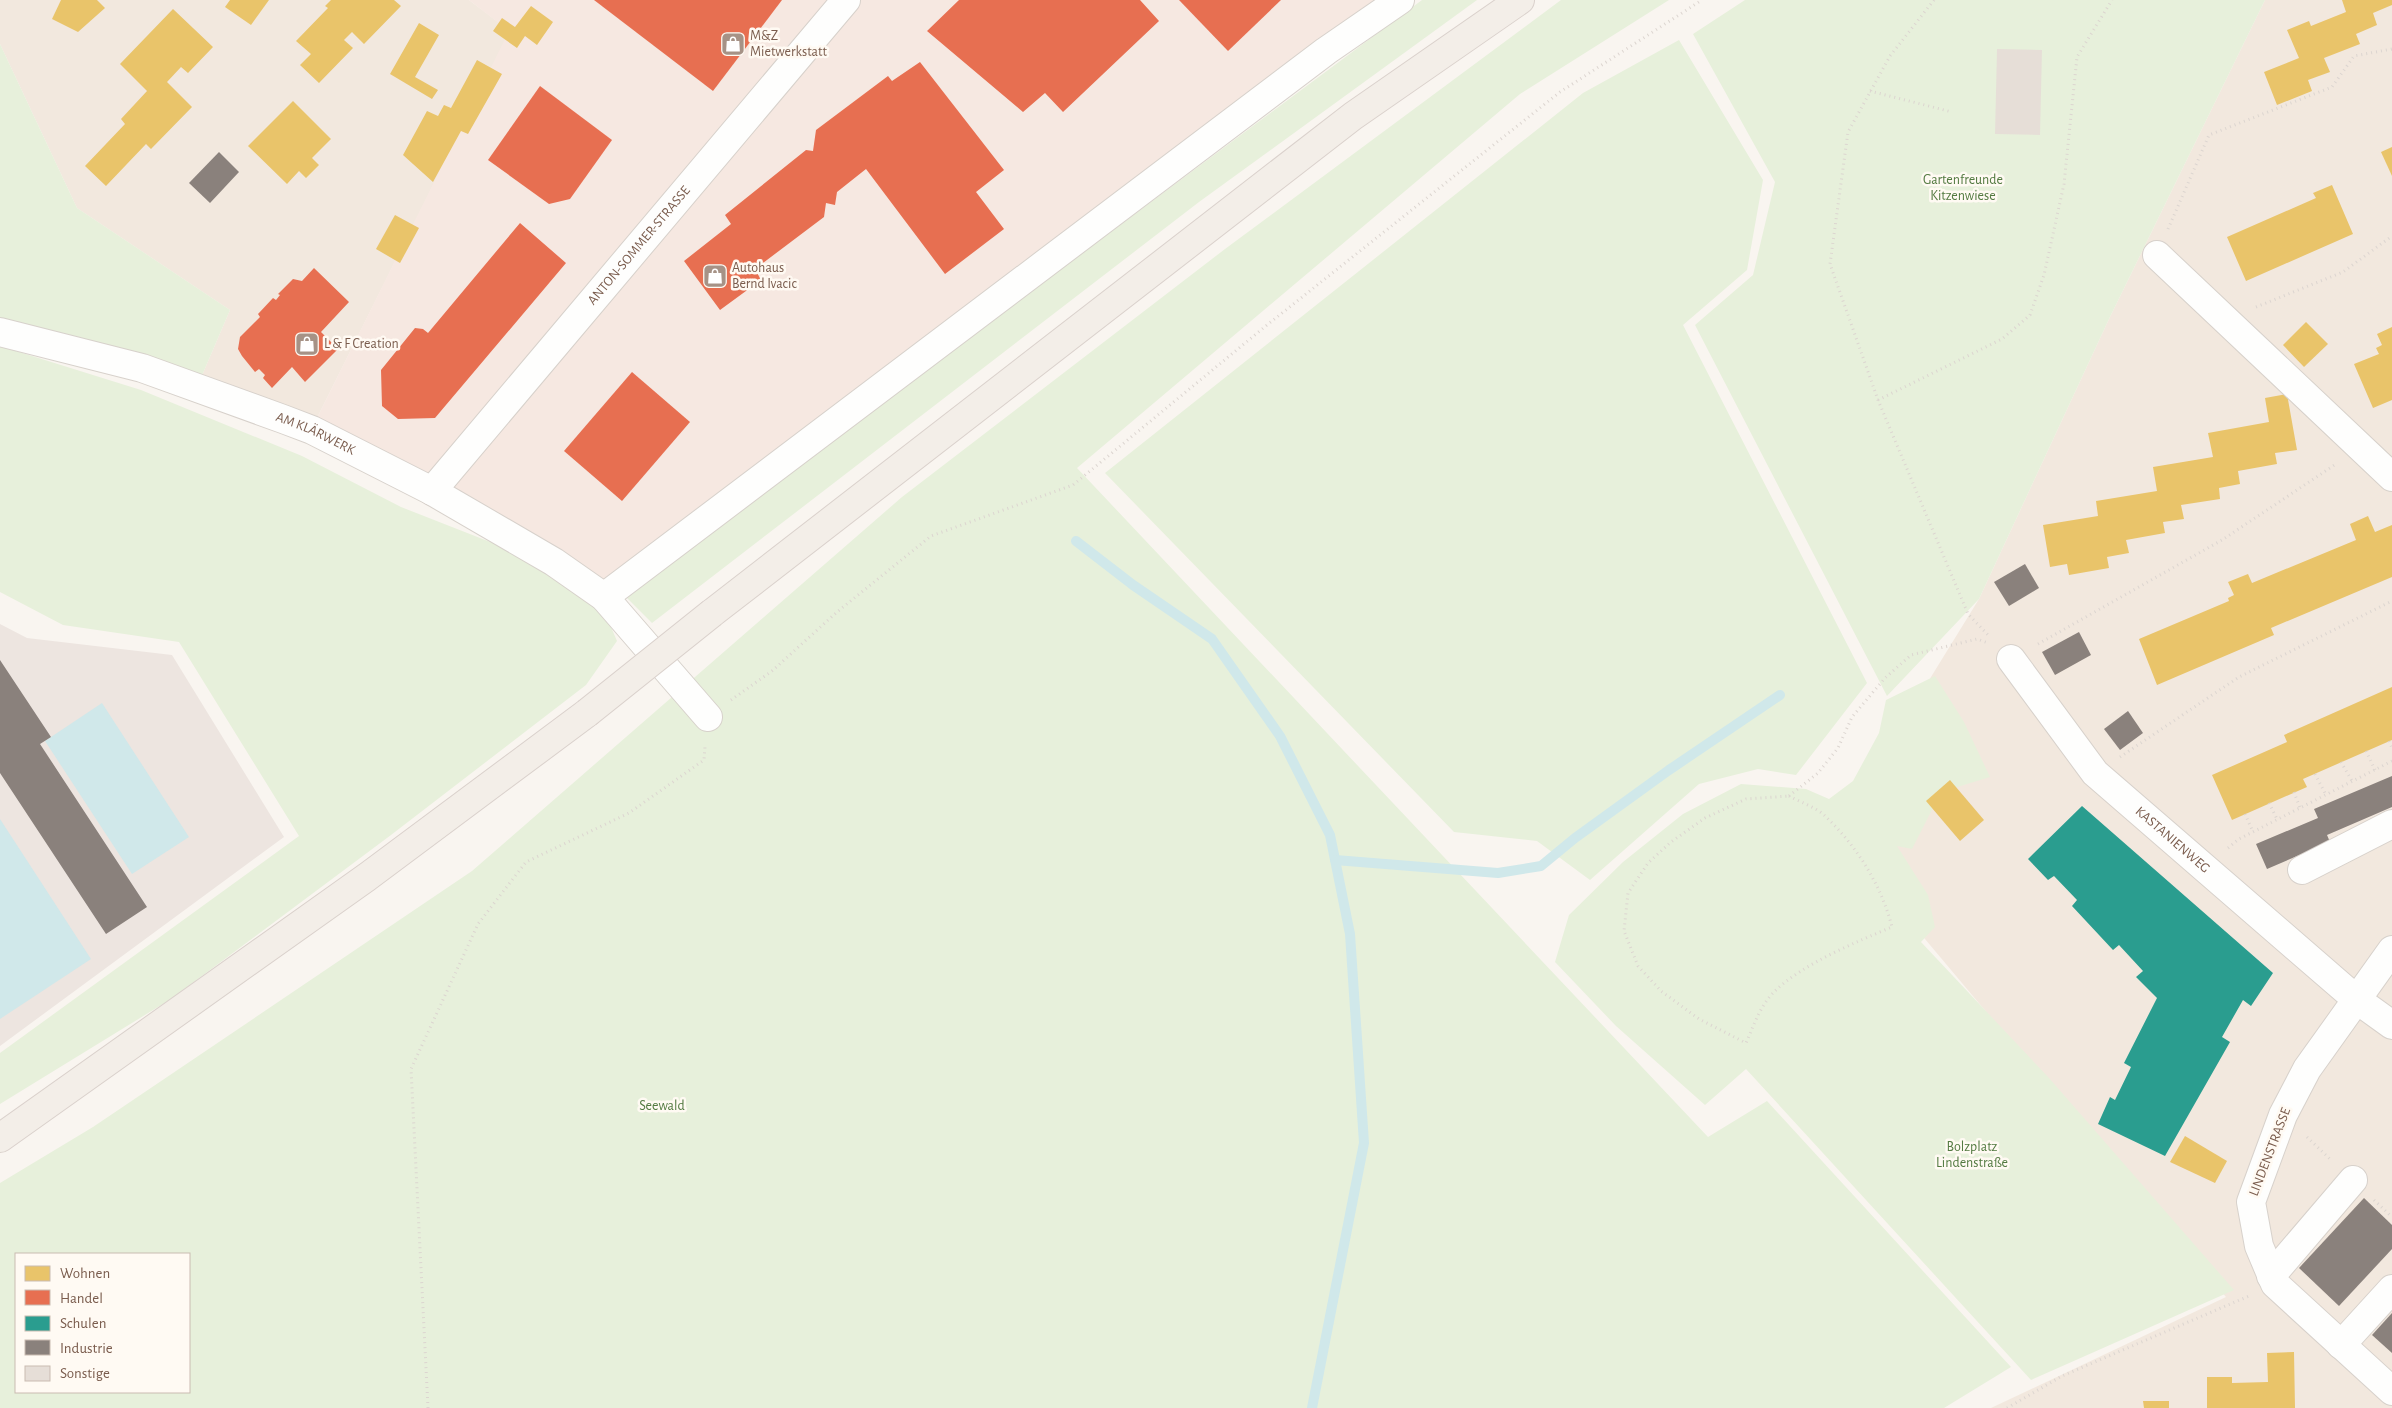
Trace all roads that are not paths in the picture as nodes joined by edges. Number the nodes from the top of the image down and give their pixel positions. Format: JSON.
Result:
{"nodes":[{"id":1,"x":846,"y":0,"type":"edge"},
{"id":2,"x":1400,"y":0,"type":"edge"},
{"id":3,"x":1520,"y":0,"type":"edge"},
{"id":4,"x":2157,"y":255,"type":"road end"},
{"id":5,"x":0,"y":332,"type":"edge"},
{"id":6,"x":2392,"y":478,"type":"edge"},
{"id":7,"x":432,"y":491,"type":"junction"},
{"id":8,"x":604,"y":597,"type":"junction"},
{"id":9,"x":2005,"y":652,"type":"road end"},
{"id":10,"x":708,"y":717,"type":"road end"},
{"id":11,"x":2392,"y":824,"type":"edge"},
{"id":12,"x":2302,"y":870,"type":"dead end"},
{"id":13,"x":2392,"y":950,"type":"edge"},
{"id":14,"x":2356,"y":998,"type":"junction"},
{"id":15,"x":2392,"y":1025,"type":"edge"},
{"id":16,"x":0,"y":1138,"type":"edge"},
{"id":17,"x":2352,"y":1180,"type":"dead end"},
{"id":18,"x":2273,"y":1280,"type":"junction"},
{"id":19,"x":2392,"y":1289,"type":"edge"},
{"id":20,"x":2341,"y":1345,"type":"junction"},
{"id":21,"x":2392,"y":1391,"type":"edge"}],
"edges":[{"from":1,"to":7,"type":"street","name":"ANTON-SOMMER-STRASSE"},
{"from":2,"to":8,"type":"street"},
{"from":3,"to":16,"type":"main road","bridge":true},
{"from":4,"to":6,"type":"street"},
{"from":5,"to":7,"type":"street","name":"AM KLÄRWERK"},
{"from":7,"to":8,"type":"street","name":"AM KLÄRWERK"},
{"from":8,"to":10,"type":"street","name":"AM KLÄRWERK"},
{"from":9,"to":14,"type":"street","name":"KASTANIENWEG"},
{"from":11,"to":12,"type":"street"},
{"from":13,"to":14,"type":"street","name":"LINDENSTRASSE"},
{"from":14,"to":15,"type":"street","name":"KASTANIENWEG"},
{"from":14,"to":18,"type":"street","name":"LINDENSTRASSE"},
{"from":17,"to":18,"type":"street"},
{"from":18,"to":20,"type":"street","name":"LINDENSTRASSE"},
{"from":19,"to":20,"type":"street"},
{"from":20,"to":21,"type":"street","name":"LINDENSTRASSE"}]}
